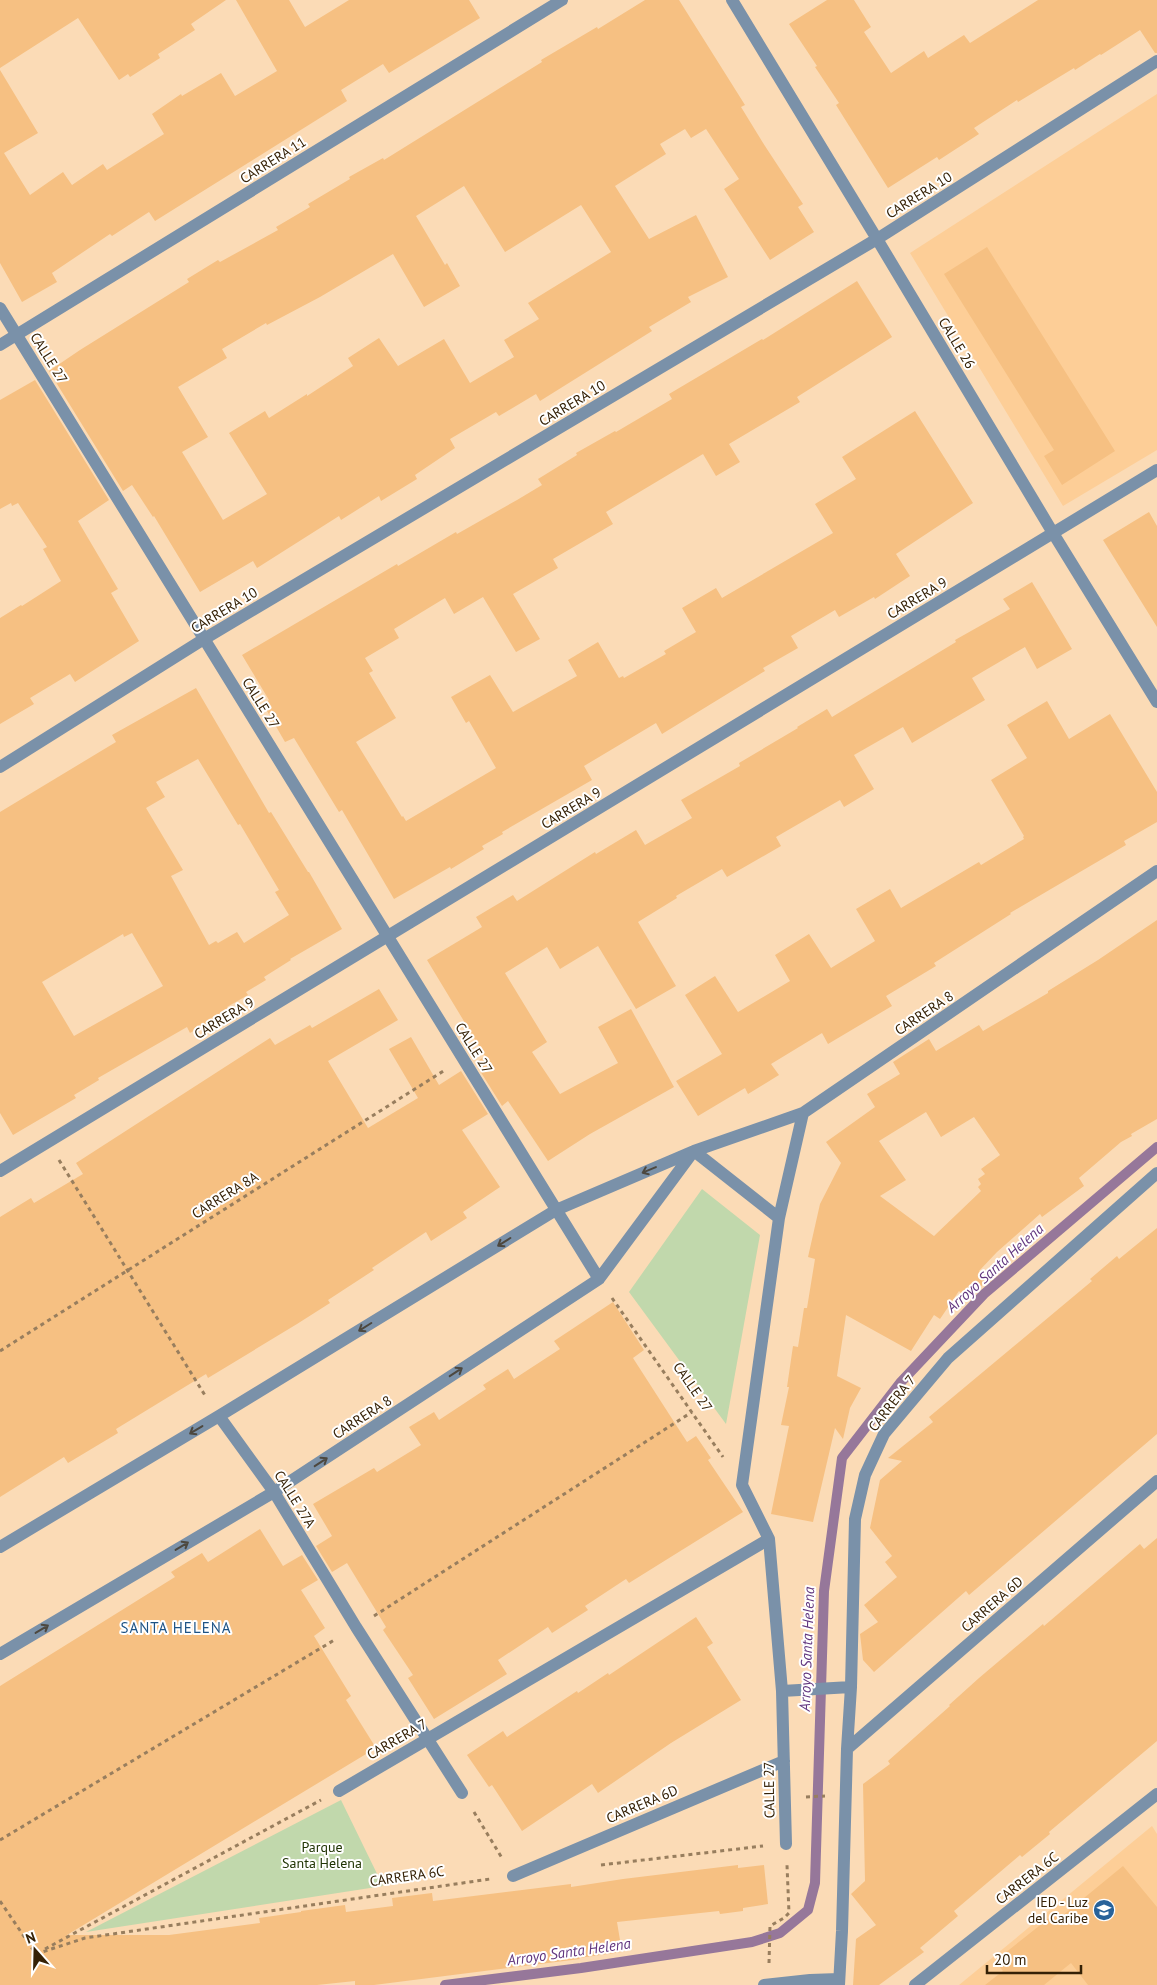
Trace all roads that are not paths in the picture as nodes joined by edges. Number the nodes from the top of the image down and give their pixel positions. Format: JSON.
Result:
{"nodes":[{"id":1,"x":562,"y":0,"type":"edge"},
{"id":2,"x":732,"y":0,"type":"edge"},
{"id":3,"x":1157,"y":61,"type":"edge"},
{"id":4,"x":877,"y":239,"type":"junction"},
{"id":5,"x":0,"y":308,"type":"edge"},
{"id":6,"x":17,"y":335,"type":"junction"},
{"id":7,"x":0,"y":346,"type":"edge"},
{"id":8,"x":1157,"y":470,"type":"edge"},
{"id":9,"x":1053,"y":533,"type":"junction"},
{"id":10,"x":204,"y":639,"type":"junction"},
{"id":11,"x":1157,"y":702,"type":"edge"},
{"id":12,"x":0,"y":767,"type":"edge"},
{"id":13,"x":1157,"y":871,"type":"edge"},
{"id":14,"x":388,"y":936,"type":"junction"},
{"id":15,"x":804,"y":1114,"type":"junction"},
{"id":16,"x":694,"y":1151,"type":"junction"},
{"id":17,"x":0,"y":1171,"type":"edge"},
{"id":18,"x":1157,"y":1174,"type":"edge"},
{"id":19,"x":556,"y":1210,"type":"junction"},
{"id":20,"x":779,"y":1218,"type":"junction"},
{"id":21,"x":599,"y":1279,"type":"junction"},
{"id":22,"x":219,"y":1416,"type":"junction"},
{"id":23,"x":1157,"y":1481,"type":"edge"},
{"id":24,"x":274,"y":1492,"type":"junction"},
{"id":25,"x":768,"y":1539,"type":"junction"},
{"id":26,"x":0,"y":1547,"type":"edge"},
{"id":27,"x":0,"y":1654,"type":"edge"},
{"id":28,"x":851,"y":1687,"type":"junction"},
{"id":29,"x":782,"y":1691,"type":"junction"},
{"id":30,"x":428,"y":1738,"type":"junction"},
{"id":31,"x":847,"y":1749,"type":"junction"},
{"id":32,"x":784,"y":1761,"type":"junction"},
{"id":33,"x":339,"y":1791,"type":"road end"},
{"id":34,"x":462,"y":1793,"type":"road end"},
{"id":35,"x":1157,"y":1794,"type":"edge"},
{"id":36,"x":786,"y":1844,"type":"road end"},
{"id":37,"x":512,"y":1876,"type":"road end"},
{"id":38,"x":839,"y":1982,"type":"edge"},
{"id":39,"x":764,"y":1985,"type":"edge"},
{"id":40,"x":915,"y":1985,"type":"edge"}],
"edges":[{"from":1,"to":6,"type":"street","name":"CARRERA 11"},
{"from":2,"to":4,"type":"street","name":"CALLE 26"},
{"from":3,"to":4,"type":"street","name":"CARRERA 10"},
{"from":4,"to":9,"type":"street","name":"CALLE 26"},
{"from":4,"to":10,"type":"street","name":"CARRERA 10"},
{"from":5,"to":6,"type":"street","name":"CALLE 27"},
{"from":6,"to":7,"type":"street","name":"CARRERA 11"},
{"from":6,"to":10,"type":"street","name":"CALLE 27"},
{"from":8,"to":9,"type":"street","name":"CARRERA 9"},
{"from":9,"to":11,"type":"street","name":"CALLE 26"},
{"from":9,"to":14,"type":"street","name":"CARRERA 9"},
{"from":10,"to":12,"type":"street","name":"CARRERA 10"},
{"from":10,"to":14,"type":"street","name":"CALLE 27"},
{"from":13,"to":15,"type":"street","name":"CARRERA 8"},
{"from":14,"to":17,"type":"street","name":"CARRERA 9"},
{"from":14,"to":19,"type":"street","name":"CALLE 27"},
{"from":15,"to":16,"type":"street","name":"CARRERA 8"},
{"from":15,"to":20,"type":"street"},
{"from":16,"to":19,"type":"street","name":"CARRERA 8","one_way":true},
{"from":16,"to":20,"type":"street"},
{"from":16,"to":21,"type":"street","name":"CARRERA 8"},
{"from":18,"to":28,"type":"street","name":"CARRERA 7"},
{"from":19,"to":21,"type":"street","name":"CALLE 27"},
{"from":19,"to":22,"type":"street","name":"CARRERA 8","one_way":true},
{"from":20,"to":25,"type":"street","name":"CALLE 27"},
{"from":24,"to":21,"type":"street","name":"CARRERA 8","one_way":true},
{"from":22,"to":24,"type":"street","name":"CALLE 27A"},
{"from":22,"to":26,"type":"street","name":"CARRERA 8","one_way":true},
{"from":23,"to":31,"type":"street","name":"CARRERA 6D"},
{"from":27,"to":24,"type":"street","name":"CARRERA 8","one_way":true},
{"from":24,"to":30,"type":"street","name":"CALLE 27A"},
{"from":25,"to":29,"type":"street","name":"CALLE 27"},
{"from":25,"to":30,"type":"street","name":"CARRERA 7"},
{"from":28,"to":29,"type":"street"},
{"from":28,"to":31,"type":"street","name":"CARRERA 7"},
{"from":29,"to":32,"type":"street","name":"CALLE 27"},
{"from":30,"to":33,"type":"street","name":"CARRERA 7"},
{"from":30,"to":34,"type":"street","name":"CALLE 27A"},
{"from":31,"to":38,"type":"street"},
{"from":32,"to":36,"type":"street","name":"CALLE 27"},
{"from":32,"to":37,"type":"street","name":"CARRERA 6D"},
{"from":35,"to":40,"type":"street","name":"CARRERA 6C"},
{"from":38,"to":39,"type":"street"}]}
